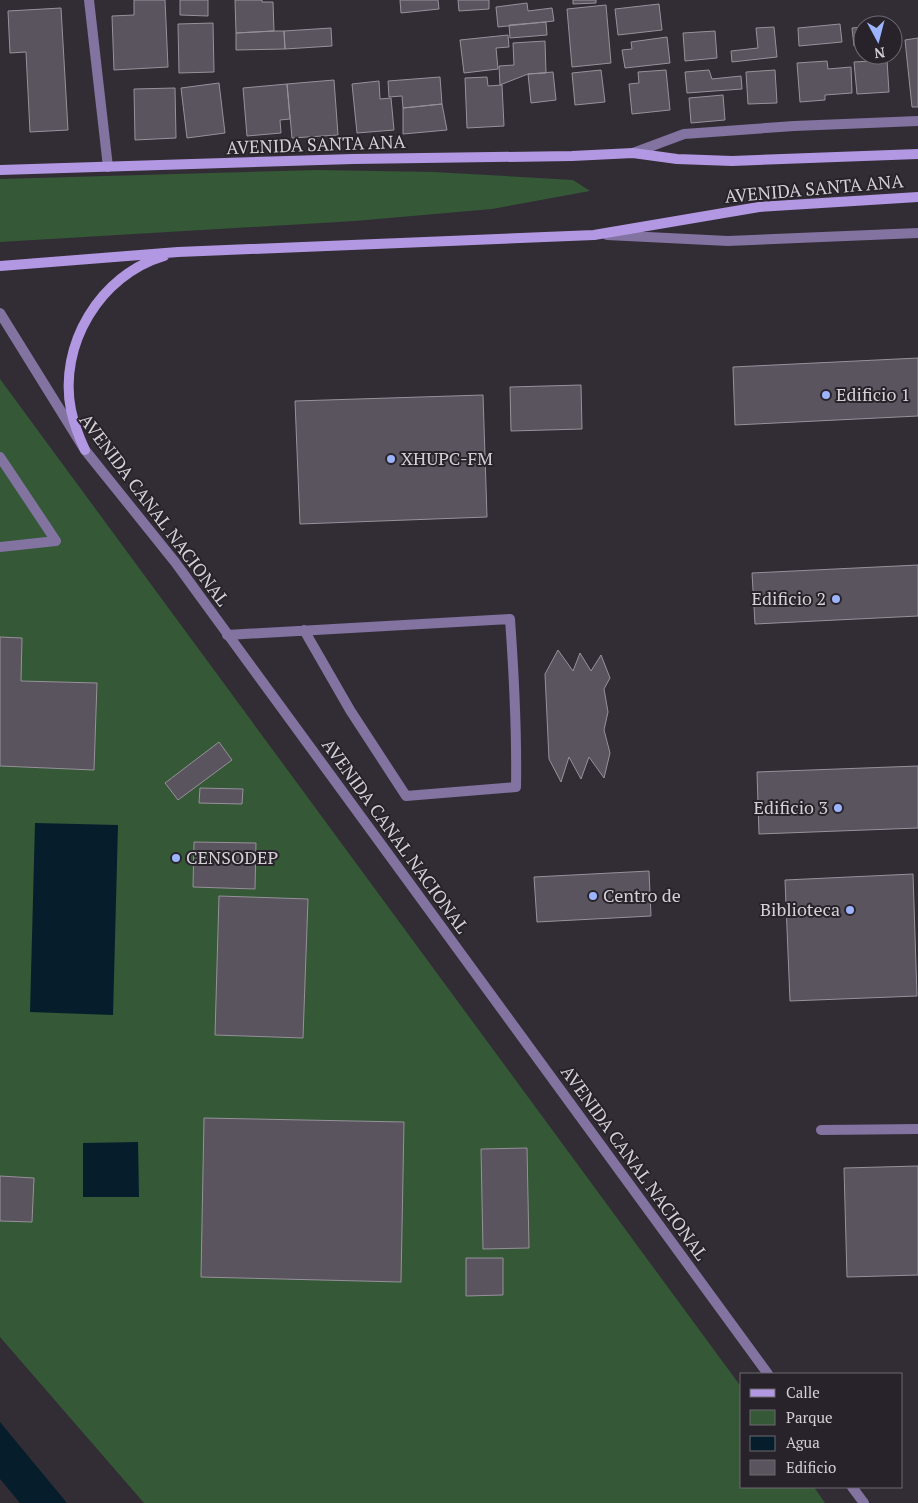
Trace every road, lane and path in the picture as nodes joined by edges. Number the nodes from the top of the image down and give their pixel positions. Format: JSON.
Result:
{"nodes":[{"id":1,"x":89,"y":0,"type":"edge"},
{"id":2,"x":918,"y":121,"type":"edge"},
{"id":3,"x":633,"y":154,"type":"junction"},
{"id":4,"x":918,"y":154,"type":"edge"},
{"id":5,"x":108,"y":167,"type":"junction"},
{"id":6,"x":0,"y":170,"type":"edge"},
{"id":7,"x":918,"y":197,"type":"edge"},
{"id":8,"x":918,"y":233,"type":"edge"},
{"id":9,"x":594,"y":234,"type":"junction"},
{"id":10,"x":178,"y":252,"type":"junction"},
{"id":11,"x":0,"y":266,"type":"edge"},
{"id":12,"x":0,"y":314,"type":"edge"},
{"id":13,"x":85,"y":450,"type":"junction"},
{"id":14,"x":0,"y":456,"type":"edge"},
{"id":15,"x":0,"y":547,"type":"edge"},
{"id":16,"x":304,"y":630,"type":"junction"},
{"id":17,"x":227,"y":635,"type":"junction"},
{"id":18,"x":918,"y":1129,"type":"edge"},
{"id":19,"x":821,"y":1130,"type":"dead end"},
{"id":20,"x":767,"y":1373,"type":"edge"},
{"id":21,"x":853,"y":1488,"type":"edge"},
{"id":22,"x":864,"y":1503,"type":"edge"}],
"edges":[{"from":1,"to":5,"type":"street"},
{"from":2,"to":3,"type":"street","name":"AVENIDA SANTA ANA"},
{"from":3,"to":4,"type":"main road","name":"AVENIDA SANTA ANA"},
{"from":3,"to":5,"type":"main road","name":"AVENIDA SANTA ANA"},
{"from":5,"to":6,"type":"main road","name":"AVENIDA SANTA ANA"},
{"from":7,"to":9,"type":"main road","name":"AVENIDA SANTA ANA"},
{"from":8,"to":9,"type":"street","name":"AVENIDA SANTA ANA"},
{"from":9,"to":10,"type":"main road","name":"AVENIDA SANTA ANA"},
{"from":10,"to":11,"type":"main road","name":"AVENIDA SANTA ANA"},
{"from":10,"to":13,"type":"main road"},
{"from":12,"to":13,"type":"street","name":"AVENIDA CANAL NACIONAL"},
{"from":13,"to":17,"type":"street","name":"AVENIDA CANAL NACIONAL"},
{"from":14,"to":15,"type":"street"},
{"from":16,"to":16,"type":"street"},
{"from":16,"to":17,"type":"street"},
{"from":17,"to":20,"type":"street","name":"AVENIDA CANAL NACIONAL"},
{"from":18,"to":19,"type":"street"},
{"from":21,"to":22,"type":"street"}]}
